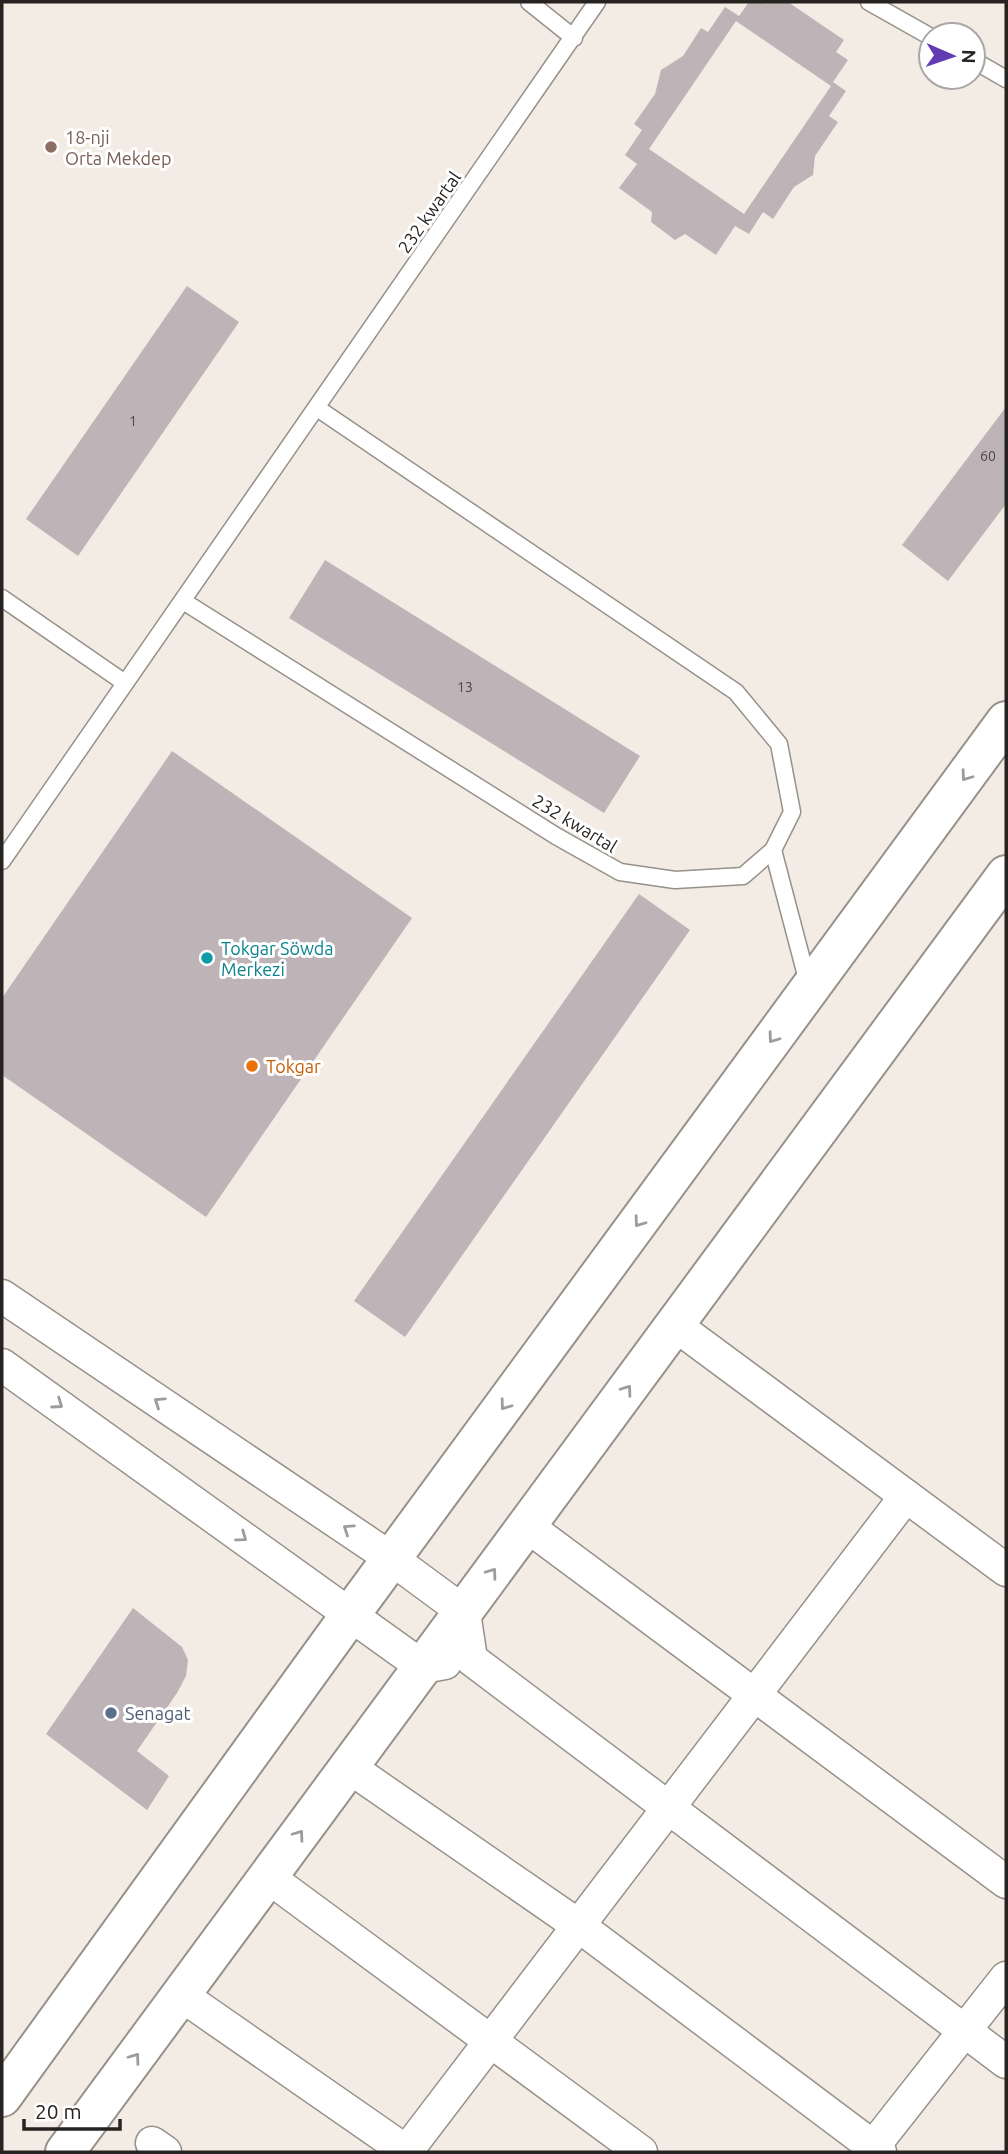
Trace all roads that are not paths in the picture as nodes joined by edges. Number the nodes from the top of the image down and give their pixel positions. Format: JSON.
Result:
{"nodes":[{"id":1,"x":529,"y":2,"type":"edge"},
{"id":2,"x":597,"y":2,"type":"edge"},
{"id":3,"x":869,"y":2,"type":"edge"},
{"id":4,"x":917,"y":29,"type":"edge"},
{"id":5,"x":574,"y":38,"type":"junction"},
{"id":6,"x":987,"y":68,"type":"edge"},
{"id":7,"x":1006,"y":79,"type":"edge"},
{"id":8,"x":317,"y":408,"type":"junction"},
{"id":9,"x":2,"y":598,"type":"edge"},
{"id":10,"x":183,"y":601,"type":"junction"},
{"id":11,"x":125,"y":683,"type":"junction"},
{"id":12,"x":1006,"y":721,"type":"edge"},
{"id":13,"x":773,"y":850,"type":"junction"},
{"id":14,"x":2,"y":861,"type":"edge"},
{"id":15,"x":1006,"y":875,"type":"edge"},
{"id":16,"x":810,"y":989,"type":"junction"},
{"id":17,"x":2,"y":1296,"type":"edge"},
{"id":18,"x":676,"y":1325,"type":"junction"},
{"id":19,"x":2,"y":1365,"type":"edge"},
{"id":20,"x":906,"y":1496,"type":"junction"},
{"id":21,"x":527,"y":1526,"type":"junction"},
{"id":22,"x":392,"y":1559,"type":"junction"},
{"id":23,"x":1006,"y":1570,"type":"edge"},
{"id":24,"x":464,"y":1612,"type":"junction"},
{"id":25,"x":351,"y":1615,"type":"junction"},
{"id":26,"x":471,"y":1659,"type":"junction"},
{"id":27,"x":423,"y":1667,"type":"junction"},
{"id":28,"x":754,"y":1696,"type":"junction"},
{"id":29,"x":349,"y":1767,"type":"junction"},
{"id":30,"x":668,"y":1809,"type":"junction"},
{"id":31,"x":268,"y":1877,"type":"junction"},
{"id":32,"x":1006,"y":1882,"type":"edge"},
{"id":33,"x":579,"y":1926,"type":"junction"},
{"id":34,"x":1006,"y":1978,"type":"edge"},
{"id":35,"x":181,"y":1995,"type":"junction"},
{"id":36,"x":964,"y":2032,"type":"junction"},
{"id":37,"x":491,"y":2040,"type":"junction"},
{"id":38,"x":1006,"y":2062,"type":"edge"},
{"id":39,"x":2,"y":2097,"type":"edge"},
{"id":40,"x":874,"y":2151,"type":"edge"},
{"id":41,"x":65,"y":2152,"type":"edge"},
{"id":42,"x":407,"y":2152,"type":"edge"},
{"id":43,"x":641,"y":2152,"type":"edge"}],
"edges":[{"from":1,"to":5,"type":"lane"},
{"from":2,"to":5,"type":"lane","name":"232 kwartal"},
{"from":3,"to":4,"type":"lane"},
{"from":5,"to":8,"type":"lane","name":"232 kwartal"},
{"from":6,"to":7,"type":"lane"},
{"from":8,"to":10,"type":"lane","name":"232 kwartal"},
{"from":8,"to":13,"type":"lane","name":"232 kwartal"},
{"from":9,"to":11,"type":"lane"},
{"from":10,"to":11,"type":"lane","name":"232 kwartal"},
{"from":10,"to":13,"type":"lane","name":"232 kwartal"},
{"from":11,"to":14,"type":"lane","name":"232 kwartal"},
{"from":12,"to":16,"type":"main road","one_way":true},
{"from":13,"to":16,"type":"lane"},
{"from":15,"to":18,"type":"main road"},
{"from":16,"to":22,"type":"main road","one_way":true},
{"from":22,"to":17,"type":"street","one_way":true},
{"from":18,"to":20,"type":"street"},
{"from":21,"to":18,"type":"main road","one_way":true},
{"from":19,"to":25,"type":"street","one_way":true},
{"from":20,"to":23,"type":"street"},
{"from":20,"to":28,"type":"street"},
{"from":24,"to":21,"type":"main road","one_way":true},
{"from":21,"to":28,"type":"street"},
{"from":22,"to":24,"type":"street"},
{"from":22,"to":25,"type":"main road"},
{"from":24,"to":26,"type":"street"},
{"from":24,"to":27,"type":"main road"},
{"from":25,"to":27,"type":"street"},
{"from":25,"to":39,"type":"main road"},
{"from":26,"to":27,"type":"street"},
{"from":26,"to":30,"type":"street"},
{"from":27,"to":29,"type":"main road"},
{"from":28,"to":30,"type":"street"},
{"from":28,"to":32,"type":"street"},
{"from":31,"to":29,"type":"main road","one_way":true},
{"from":29,"to":33,"type":"street"},
{"from":30,"to":33,"type":"street"},
{"from":30,"to":36,"type":"street"},
{"from":31,"to":35,"type":"main road"},
{"from":31,"to":37,"type":"street"},
{"from":33,"to":37,"type":"street"},
{"from":33,"to":40,"type":"street"},
{"from":34,"to":36,"type":"street"},
{"from":41,"to":35,"type":"main road","one_way":true},
{"from":35,"to":42,"type":"street"},
{"from":36,"to":38,"type":"street"},
{"from":36,"to":40,"type":"street"},
{"from":37,"to":42,"type":"street"},
{"from":37,"to":43,"type":"street"}]}
